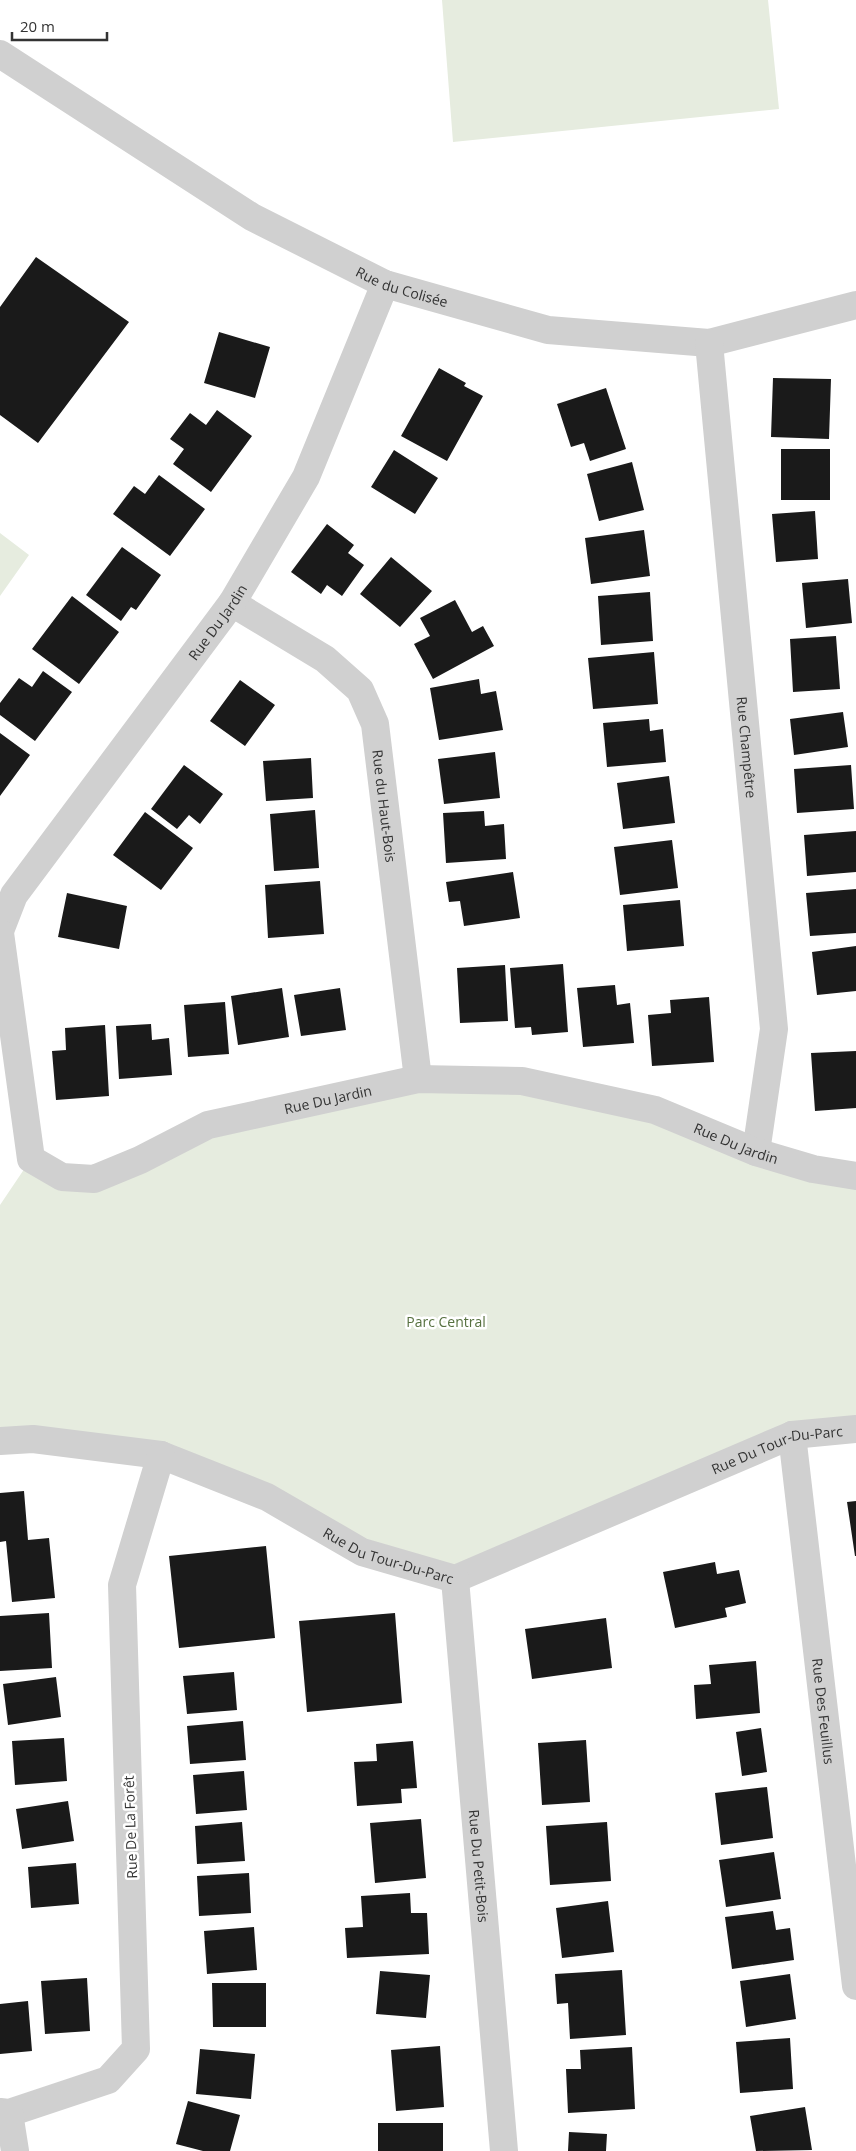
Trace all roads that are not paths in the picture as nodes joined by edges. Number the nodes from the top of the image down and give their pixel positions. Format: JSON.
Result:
{"nodes":[{"id":1,"x":0,"y":54,"type":"edge"},
{"id":2,"x":385,"y":284,"type":"junction"},
{"id":3,"x":856,"y":305,"type":"edge"},
{"id":4,"x":709,"y":343,"type":"junction"},
{"id":5,"x":232,"y":603,"type":"junction"},
{"id":6,"x":0,"y":932,"type":"edge"},
{"id":7,"x":418,"y":1079,"type":"junction"},
{"id":8,"x":756,"y":1152,"type":"junction"},
{"id":9,"x":856,"y":1176,"type":"edge"},
{"id":10,"x":856,"y":1429,"type":"edge"},
{"id":11,"x":792,"y":1435,"type":"junction"},
{"id":12,"x":0,"y":1441,"type":"edge"},
{"id":13,"x":162,"y":1455,"type":"junction"},
{"id":14,"x":455,"y":1579,"type":"junction"},
{"id":15,"x":856,"y":1986,"type":"edge"},
{"id":16,"x":5,"y":2113,"type":"edge"},
{"id":17,"x":15,"y":2151,"type":"edge"},
{"id":18,"x":504,"y":2151,"type":"edge"}],
"edges":[{"from":1,"to":2,"type":"street","name":"Rue du Colisée"},
{"from":2,"to":4,"type":"street","name":"Rue du Colisée"},
{"from":2,"to":5,"type":"street","name":"Rue Du Jardin"},
{"from":3,"to":4,"type":"street","name":"Rue du Colisée"},
{"from":4,"to":8,"type":"street","name":"Rue Champêtre"},
{"from":5,"to":6,"type":"street","name":"Rue Du Jardin"},
{"from":5,"to":7,"type":"street","name":"Rue du Haut-Bois"},
{"from":6,"to":7,"type":"street","name":"Rue Du Jardin"},
{"from":7,"to":8,"type":"street","name":"Rue Du Jardin"},
{"from":8,"to":9,"type":"street","name":"Rue Du Jardin"},
{"from":10,"to":11,"type":"street","name":"Rue Du Tour-Du-Parc"},
{"from":11,"to":14,"type":"street","name":"Rue Du Tour-Du-Parc"},
{"from":11,"to":15,"type":"street","name":"Rue Des Feuillus"},
{"from":12,"to":13,"type":"street","name":"Rue Du Tour-Du-Parc"},
{"from":13,"to":14,"type":"street","name":"Rue Du Tour-Du-Parc"},
{"from":13,"to":16,"type":"street","name":"Rue De La Forêt"},
{"from":14,"to":18,"type":"street","name":"Rue Du Petit-Bois"},
{"from":16,"to":17,"type":"street"}]}
